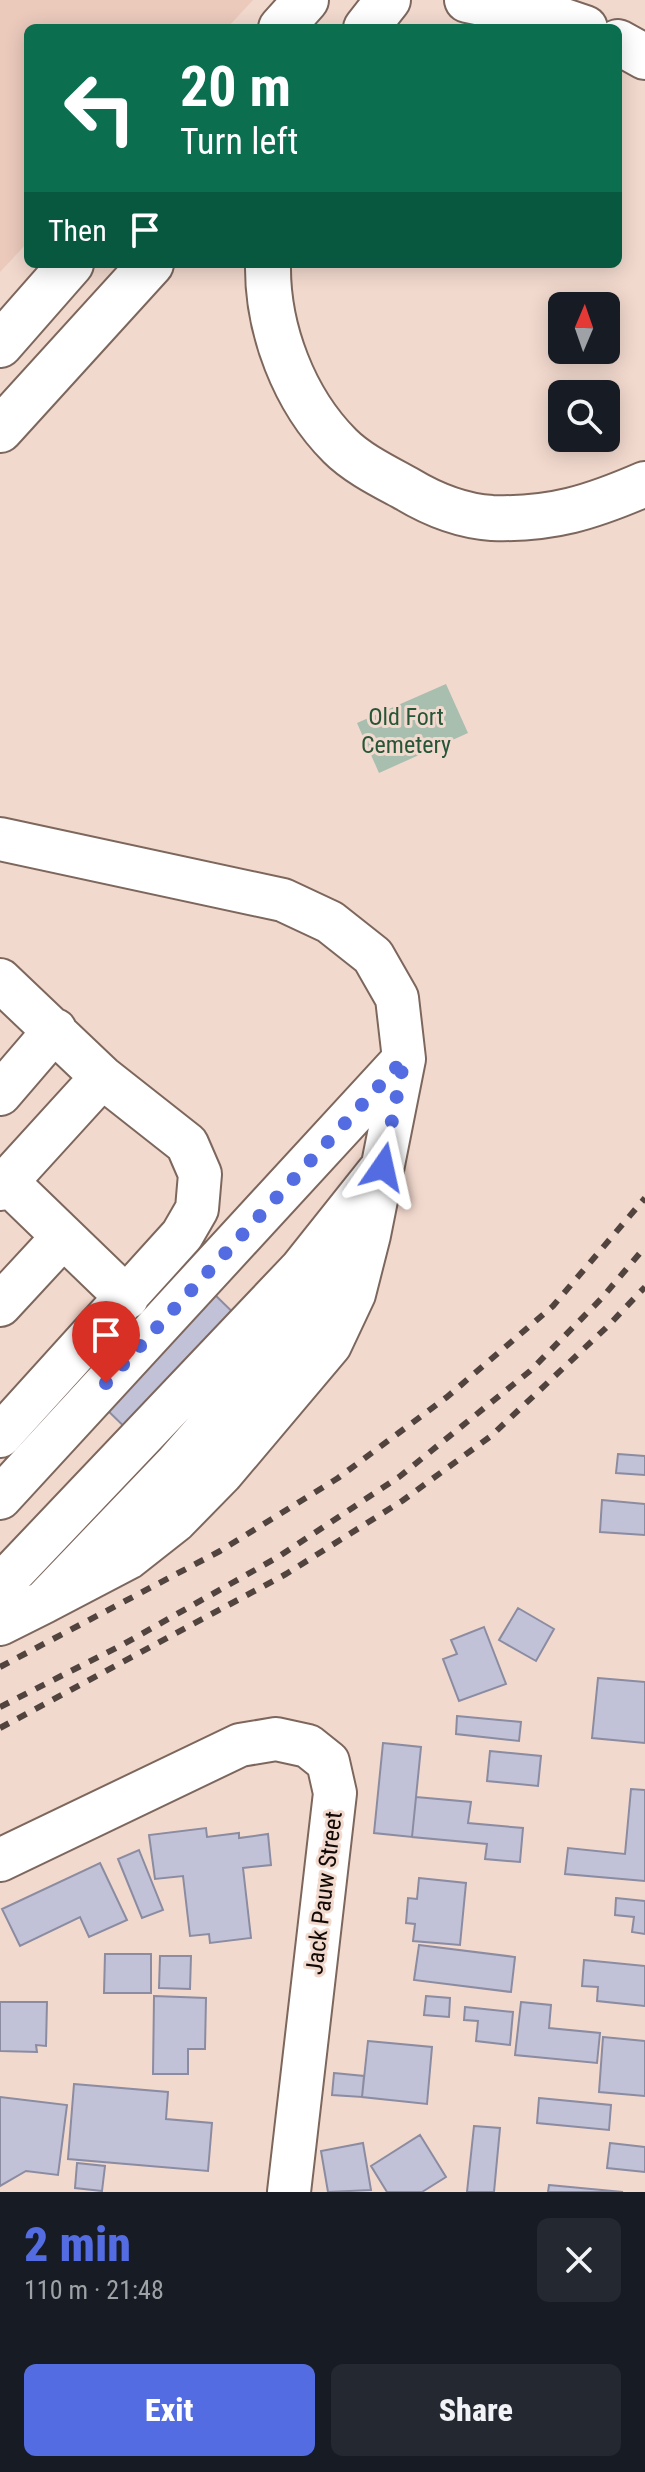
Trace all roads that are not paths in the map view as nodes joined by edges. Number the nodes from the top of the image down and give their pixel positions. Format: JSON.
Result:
{"nodes":[{"id":1,"x":467,"y":0,"type":"edge"},
{"id":2,"x":573,"y":24,"type":"edge"},
{"id":3,"x":622,"y":44,"type":"edge"},
{"id":4,"x":645,"y":57,"type":"edge"},
{"id":5,"x":67,"y":268,"type":"edge"},
{"id":6,"x":147,"y":268,"type":"edge"},
{"id":7,"x":268,"y":268,"type":"edge"},
{"id":8,"x":0,"y":345,"type":"edge"},
{"id":9,"x":0,"y":430,"type":"edge"},
{"id":10,"x":645,"y":484,"type":"edge"},
{"id":11,"x":0,"y":839,"type":"edge"},
{"id":12,"x":0,"y":980,"type":"edge"},
{"id":13,"x":55,"y":1030,"type":"junction"},
{"id":14,"x":404,"y":1059,"type":"junction"},
{"id":15,"x":102,"y":1077,"type":"junction"},
{"id":16,"x":0,"y":1094,"type":"edge"},
{"id":17,"x":8,"y":1166,"type":"edge"},
{"id":18,"x":383,"y":1167,"type":"junction"},
{"id":19,"x":63,"y":1237,"type":"junction"},
{"id":20,"x":127,"y":1298,"type":"junction"},
{"id":21,"x":0,"y":1305,"type":"edge"},
{"id":22,"x":0,"y":1436,"type":"edge"},
{"id":23,"x":0,"y":1498,"type":"edge"},
{"id":24,"x":0,"y":1586,"type":"edge"},
{"id":25,"x":0,"y":1624,"type":"edge"},
{"id":26,"x":0,"y":1860,"type":"edge"},
{"id":27,"x":289,"y":2192,"type":"edge"}],
"edges":[{"from":1,"to":2,"type":"highway"},
{"from":3,"to":4,"type":"highway"},
{"from":5,"to":8,"type":"highway"},
{"from":6,"to":9,"type":"highway"},
{"from":7,"to":10,"type":"highway"},
{"from":11,"to":14,"type":"street"},
{"from":12,"to":13,"type":"street"},
{"from":13,"to":15,"type":"street"},
{"from":13,"to":16,"type":"street"},
{"from":14,"to":18,"type":"street"},
{"from":14,"to":23,"type":"street"},
{"from":15,"to":17,"type":"street"},
{"from":15,"to":20,"type":"street"},
{"from":17,"to":19,"type":"street"},
{"from":18,"to":24,"type":"street"},
{"from":18,"to":25,"type":"street"},
{"from":19,"to":20,"type":"street"},
{"from":19,"to":21,"type":"street"},
{"from":20,"to":22,"type":"street"},
{"from":26,"to":27,"type":"street","name":"Jack Pauw Street"}]}
